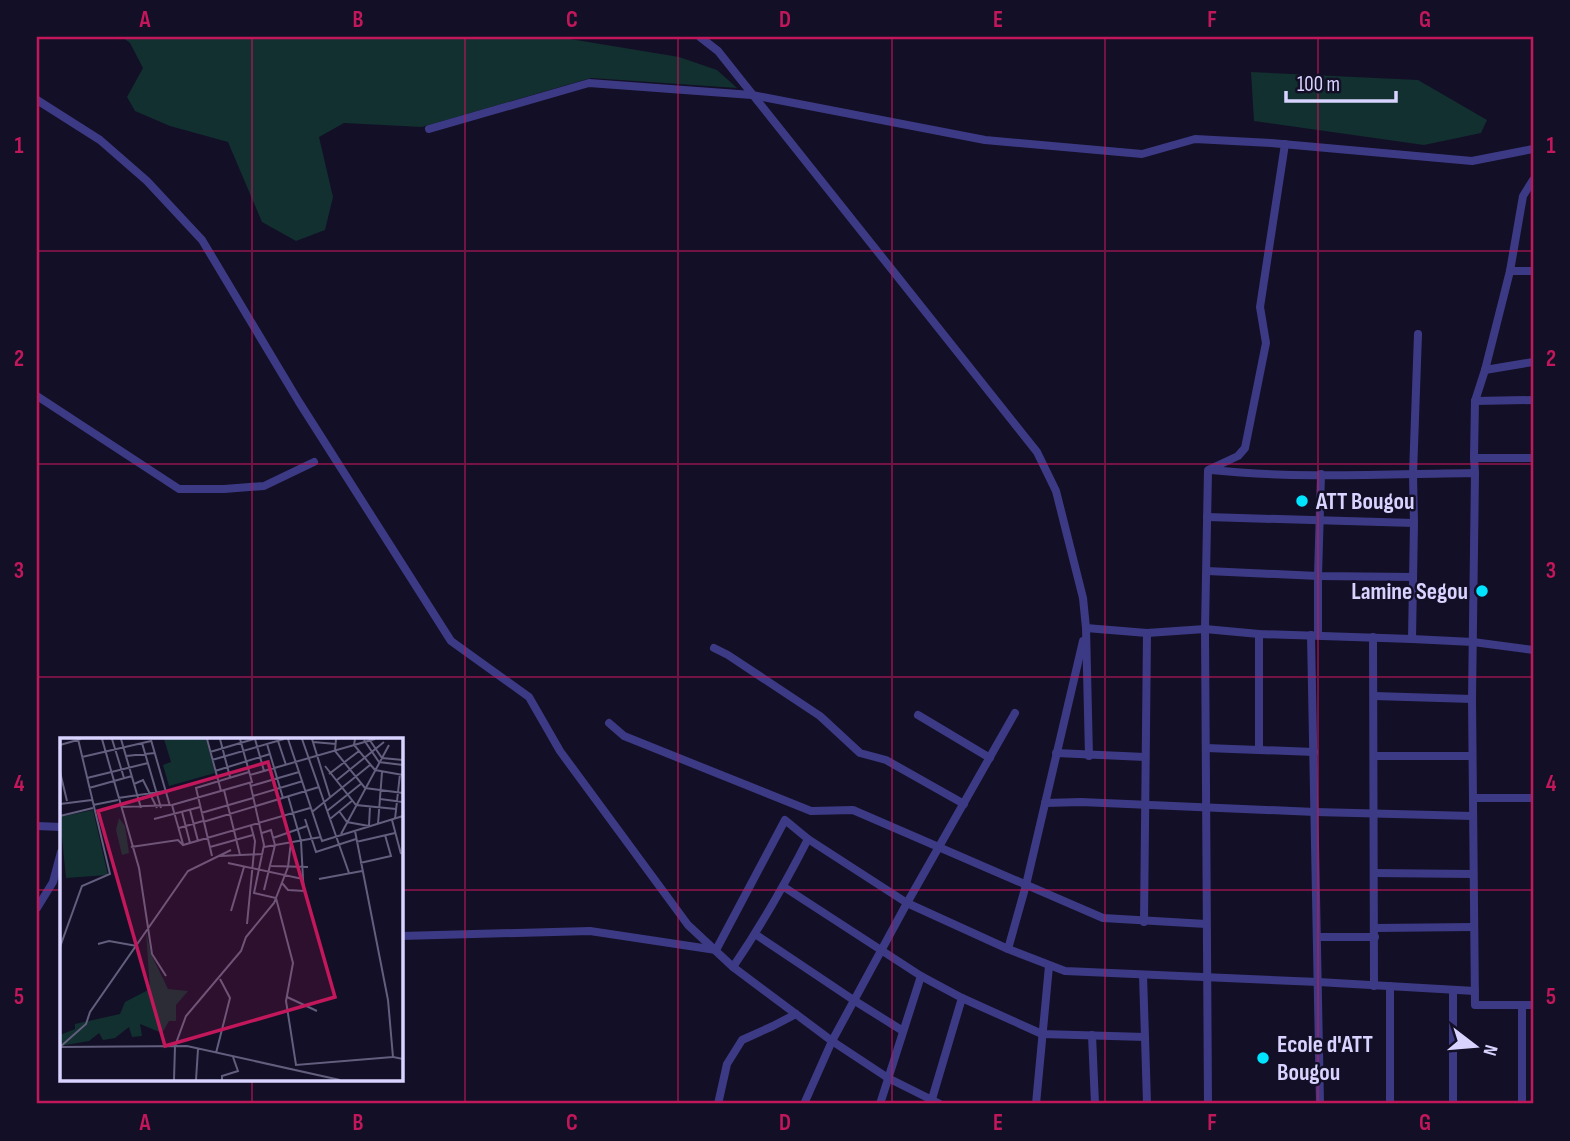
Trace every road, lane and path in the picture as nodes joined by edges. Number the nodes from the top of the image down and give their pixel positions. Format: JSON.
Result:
{"nodes":[{"id":1,"x":701,"y":37,"type":"edge"},
{"id":2,"x":752,"y":95,"type":"junction"},
{"id":3,"x":37,"y":100,"type":"edge"},
{"id":4,"x":429,"y":129,"type":"dead end"},
{"id":5,"x":1284,"y":144,"type":"junction"},
{"id":6,"x":1533,"y":149,"type":"edge"},
{"id":7,"x":1533,"y":180,"type":"edge"},
{"id":8,"x":1510,"y":271,"type":"junction"},
{"id":9,"x":1533,"y":271,"type":"edge"},
{"id":10,"x":1418,"y":334,"type":"dead end"},
{"id":11,"x":1533,"y":362,"type":"edge"},
{"id":12,"x":1485,"y":370,"type":"junction"},
{"id":13,"x":37,"y":396,"type":"edge"},
{"id":14,"x":1533,"y":400,"type":"edge"},
{"id":15,"x":1475,"y":401,"type":"junction"},
{"id":16,"x":1474,"y":458,"type":"junction"},
{"id":17,"x":1533,"y":458,"type":"edge"},
{"id":18,"x":314,"y":462,"type":"dead end"},
{"id":19,"x":1208,"y":470,"type":"junction"},
{"id":20,"x":1475,"y":473,"type":"junction"},
{"id":21,"x":1321,"y":474,"type":"junction"},
{"id":22,"x":1413,"y":474,"type":"junction"},
{"id":23,"x":1208,"y":517,"type":"junction"},
{"id":24,"x":1319,"y":519,"type":"junction"},
{"id":25,"x":1414,"y":523,"type":"junction"},
{"id":26,"x":1207,"y":571,"type":"junction"},
{"id":27,"x":1318,"y":576,"type":"junction"},
{"id":28,"x":1413,"y":577,"type":"junction"},
{"id":29,"x":1086,"y":628,"type":"junction"},
{"id":30,"x":1205,"y":629,"type":"junction"},
{"id":31,"x":1147,"y":634,"type":"junction"},
{"id":32,"x":1259,"y":634,"type":"junction"},
{"id":33,"x":1315,"y":635,"type":"junction"},
{"id":34,"x":1373,"y":637,"type":"junction"},
{"id":35,"x":1412,"y":639,"type":"junction"},
{"id":36,"x":1473,"y":642,"type":"junction"},
{"id":37,"x":714,"y":648,"type":"dead end"},
{"id":38,"x":1533,"y":650,"type":"edge"},
{"id":39,"x":1374,"y":696,"type":"junction"},
{"id":40,"x":1472,"y":699,"type":"junction"},
{"id":41,"x":1015,"y":713,"type":"dead end"},
{"id":42,"x":918,"y":715,"type":"dead end"},
{"id":43,"x":609,"y":723,"type":"dead end"},
{"id":44,"x":1206,"y":748,"type":"junction"},
{"id":45,"x":1259,"y":750,"type":"junction"},
{"id":46,"x":1314,"y":752,"type":"junction"},
{"id":47,"x":1056,"y":753,"type":"junction"},
{"id":48,"x":1089,"y":755,"type":"junction"},
{"id":49,"x":1374,"y":756,"type":"junction"},
{"id":50,"x":1472,"y":756,"type":"junction"},
{"id":51,"x":1145,"y":757,"type":"junction"},
{"id":52,"x":990,"y":758,"type":"junction"},
{"id":53,"x":1533,"y":797,"type":"edge"},
{"id":54,"x":1473,"y":798,"type":"junction"},
{"id":55,"x":1045,"y":803,"type":"junction"},
{"id":56,"x":964,"y":804,"type":"junction"},
{"id":57,"x":1146,"y":805,"type":"junction"},
{"id":58,"x":1206,"y":807,"type":"junction"},
{"id":59,"x":1315,"y":813,"type":"junction"},
{"id":60,"x":1374,"y":814,"type":"junction"},
{"id":61,"x":1473,"y":816,"type":"junction"},
{"id":62,"x":37,"y":826,"type":"edge"},
{"id":63,"x":60,"y":827,"type":"edge"},
{"id":64,"x":808,"y":839,"type":"junction"},
{"id":65,"x":940,"y":847,"type":"junction"},
{"id":66,"x":60,"y":856,"type":"edge"},
{"id":67,"x":1374,"y":873,"type":"junction"},
{"id":68,"x":1473,"y":874,"type":"junction"},
{"id":69,"x":1026,"y":885,"type":"junction"},
{"id":70,"x":784,"y":887,"type":"junction"},
{"id":71,"x":907,"y":903,"type":"junction"},
{"id":72,"x":37,"y":908,"type":"edge"},
{"id":73,"x":1144,"y":922,"type":"junction"},
{"id":74,"x":1206,"y":924,"type":"junction"},
{"id":75,"x":1474,"y":927,"type":"junction"},
{"id":76,"x":1375,"y":932,"type":"junction"},
{"id":77,"x":755,"y":934,"type":"junction"},
{"id":78,"x":402,"y":936,"type":"edge"},
{"id":79,"x":1317,"y":937,"type":"junction"},
{"id":80,"x":1008,"y":949,"type":"junction"},
{"id":81,"x":716,"y":950,"type":"junction"},
{"id":82,"x":882,"y":951,"type":"junction"},
{"id":83,"x":1049,"y":966,"type":"junction"},
{"id":84,"x":733,"y":967,"type":"junction"},
{"id":85,"x":1143,"y":975,"type":"junction"},
{"id":86,"x":921,"y":976,"type":"junction"},
{"id":87,"x":1207,"y":978,"type":"junction"},
{"id":88,"x":1318,"y":982,"type":"junction"},
{"id":89,"x":1374,"y":986,"type":"junction"},
{"id":90,"x":1390,"y":986,"type":"junction"},
{"id":91,"x":1453,"y":990,"type":"junction"},
{"id":92,"x":1475,"y":991,"type":"junction"},
{"id":93,"x":962,"y":998,"type":"junction"},
{"id":94,"x":855,"y":1001,"type":"junction"},
{"id":95,"x":1522,"y":1005,"type":"junction"},
{"id":96,"x":1533,"y":1005,"type":"edge"},
{"id":97,"x":796,"y":1014,"type":"junction"},
{"id":98,"x":904,"y":1031,"type":"junction"},
{"id":99,"x":1042,"y":1034,"type":"junction"},
{"id":100,"x":1092,"y":1035,"type":"junction"},
{"id":101,"x":1145,"y":1037,"type":"junction"},
{"id":102,"x":832,"y":1041,"type":"junction"},
{"id":103,"x":888,"y":1078,"type":"junction"},
{"id":104,"x":1533,"y":1100,"type":"edge"},
{"id":105,"x":936,"y":1102,"type":"edge"},
{"id":106,"x":1522,"y":1102,"type":"edge"},
{"id":107,"x":718,"y":1104,"type":"edge"},
{"id":108,"x":804,"y":1104,"type":"edge"},
{"id":109,"x":880,"y":1104,"type":"edge"},
{"id":110,"x":1036,"y":1104,"type":"edge"},
{"id":111,"x":1095,"y":1104,"type":"edge"},
{"id":112,"x":1147,"y":1104,"type":"edge"},
{"id":113,"x":1208,"y":1104,"type":"edge"},
{"id":114,"x":1320,"y":1104,"type":"edge"},
{"id":115,"x":1391,"y":1104,"type":"edge"},
{"id":116,"x":1453,"y":1104,"type":"edge"}],
"edges":[{"from":1,"to":2,"type":"street"},
{"from":2,"to":4,"type":"street"},
{"from":2,"to":5,"type":"street"},
{"from":2,"to":29,"type":"street"},
{"from":3,"to":81,"type":"street"},
{"from":5,"to":6,"type":"street"},
{"from":5,"to":19,"type":"street"},
{"from":7,"to":8,"type":"street"},
{"from":8,"to":9,"type":"street"},
{"from":8,"to":12,"type":"street"},
{"from":10,"to":22,"type":"street"},
{"from":11,"to":12,"type":"street"},
{"from":12,"to":15,"type":"street"},
{"from":13,"to":18,"type":"street"},
{"from":14,"to":15,"type":"street"},
{"from":15,"to":16,"type":"street"},
{"from":16,"to":17,"type":"street"},
{"from":16,"to":20,"type":"street"},
{"from":19,"to":21,"type":"street"},
{"from":19,"to":23,"type":"street"},
{"from":20,"to":22,"type":"street"},
{"from":20,"to":36,"type":"street"},
{"from":21,"to":22,"type":"street"},
{"from":21,"to":24,"type":"street"},
{"from":22,"to":25,"type":"street"},
{"from":23,"to":24,"type":"street"},
{"from":23,"to":26,"type":"street"},
{"from":24,"to":25,"type":"street"},
{"from":24,"to":27,"type":"street"},
{"from":25,"to":28,"type":"street"},
{"from":26,"to":27,"type":"street"},
{"from":26,"to":30,"type":"street"},
{"from":27,"to":28,"type":"street"},
{"from":27,"to":33,"type":"street"},
{"from":28,"to":35,"type":"street"},
{"from":29,"to":31,"type":"street"},
{"from":29,"to":47,"type":"street"},
{"from":29,"to":48,"type":"street"},
{"from":30,"to":31,"type":"street"},
{"from":30,"to":32,"type":"street"},
{"from":30,"to":44,"type":"street"},
{"from":31,"to":51,"type":"street"},
{"from":32,"to":33,"type":"street"},
{"from":32,"to":45,"type":"street"},
{"from":33,"to":34,"type":"street"},
{"from":33,"to":46,"type":"street"},
{"from":34,"to":35,"type":"street"},
{"from":34,"to":39,"type":"street"},
{"from":35,"to":36,"type":"street"},
{"from":36,"to":38,"type":"street"},
{"from":36,"to":40,"type":"street"},
{"from":37,"to":56,"type":"street"},
{"from":39,"to":40,"type":"street"},
{"from":39,"to":49,"type":"street"},
{"from":40,"to":50,"type":"street"},
{"from":41,"to":52,"type":"street"},
{"from":42,"to":52,"type":"street"},
{"from":43,"to":65,"type":"street"},
{"from":44,"to":45,"type":"street"},
{"from":44,"to":58,"type":"street"},
{"from":45,"to":46,"type":"street"},
{"from":46,"to":59,"type":"street"},
{"from":47,"to":48,"type":"street"},
{"from":47,"to":55,"type":"street"},
{"from":48,"to":51,"type":"street"},
{"from":49,"to":50,"type":"street"},
{"from":49,"to":60,"type":"street"},
{"from":50,"to":54,"type":"street"},
{"from":51,"to":57,"type":"street"},
{"from":52,"to":56,"type":"street"},
{"from":53,"to":54,"type":"street"},
{"from":54,"to":61,"type":"street"},
{"from":55,"to":57,"type":"street"},
{"from":55,"to":69,"type":"street"},
{"from":56,"to":65,"type":"street"},
{"from":57,"to":58,"type":"street"},
{"from":57,"to":73,"type":"street"},
{"from":58,"to":59,"type":"street"},
{"from":58,"to":74,"type":"street"},
{"from":59,"to":60,"type":"street"},
{"from":59,"to":79,"type":"street"},
{"from":60,"to":61,"type":"street"},
{"from":60,"to":67,"type":"street"},
{"from":61,"to":68,"type":"street"},
{"from":62,"to":63,"type":"street"},
{"from":64,"to":70,"type":"street"},
{"from":64,"to":71,"type":"street"},
{"from":64,"to":81,"type":"street"},
{"from":65,"to":69,"type":"street"},
{"from":65,"to":71,"type":"street"},
{"from":66,"to":72,"type":"street"},
{"from":67,"to":68,"type":"street"},
{"from":67,"to":76,"type":"street"},
{"from":68,"to":75,"type":"street"},
{"from":69,"to":73,"type":"street"},
{"from":69,"to":80,"type":"street"},
{"from":70,"to":77,"type":"street"},
{"from":70,"to":82,"type":"street"},
{"from":71,"to":80,"type":"street"},
{"from":71,"to":82,"type":"street"},
{"from":73,"to":74,"type":"street"},
{"from":74,"to":87,"type":"street"},
{"from":75,"to":76,"type":"street"},
{"from":75,"to":92,"type":"street"},
{"from":76,"to":79,"type":"street"},
{"from":76,"to":89,"type":"street"},
{"from":77,"to":84,"type":"street"},
{"from":77,"to":94,"type":"street"},
{"from":78,"to":81,"type":"street"},
{"from":79,"to":88,"type":"street"},
{"from":80,"to":83,"type":"street"},
{"from":81,"to":84,"type":"street"},
{"from":82,"to":86,"type":"street"},
{"from":82,"to":94,"type":"street"},
{"from":83,"to":85,"type":"street"},
{"from":83,"to":99,"type":"street"},
{"from":84,"to":97,"type":"street"},
{"from":85,"to":87,"type":"street"},
{"from":85,"to":101,"type":"street"},
{"from":86,"to":93,"type":"street"},
{"from":86,"to":98,"type":"street"},
{"from":87,"to":88,"type":"street"},
{"from":87,"to":113,"type":"street"},
{"from":88,"to":89,"type":"street"},
{"from":88,"to":114,"type":"street"},
{"from":89,"to":90,"type":"street"},
{"from":90,"to":91,"type":"street"},
{"from":90,"to":115,"type":"street"},
{"from":91,"to":92,"type":"street"},
{"from":91,"to":116,"type":"street"},
{"from":92,"to":95,"type":"street"},
{"from":93,"to":99,"type":"street"},
{"from":93,"to":105,"type":"street"},
{"from":94,"to":98,"type":"street"},
{"from":94,"to":102,"type":"street"},
{"from":95,"to":96,"type":"street"},
{"from":95,"to":106,"type":"street"},
{"from":97,"to":102,"type":"street"},
{"from":97,"to":107,"type":"street"},
{"from":98,"to":103,"type":"street"},
{"from":99,"to":100,"type":"street"},
{"from":99,"to":110,"type":"street"},
{"from":100,"to":101,"type":"street"},
{"from":100,"to":111,"type":"street"},
{"from":101,"to":112,"type":"street"},
{"from":102,"to":103,"type":"street"},
{"from":102,"to":108,"type":"street"},
{"from":103,"to":105,"type":"street"},
{"from":103,"to":109,"type":"street"},
{"from":104,"to":106,"type":"street"}]}
